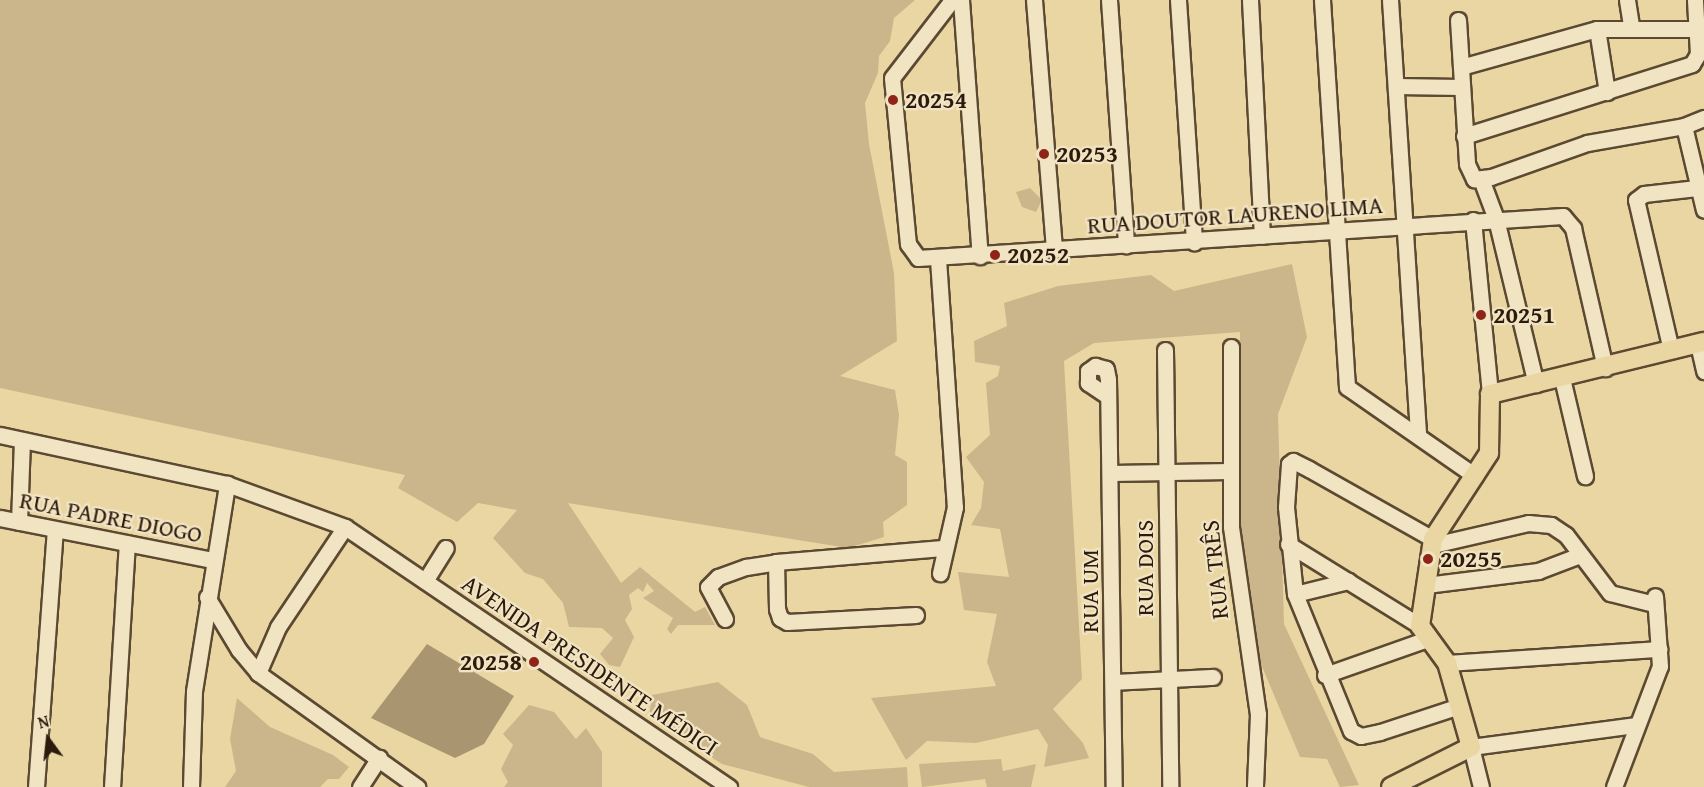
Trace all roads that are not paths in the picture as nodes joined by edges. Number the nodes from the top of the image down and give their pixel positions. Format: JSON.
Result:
{"nodes":[{"id":1,"x":952,"y":0,"type":"edge"},
{"id":2,"x":961,"y":0,"type":"edge"},
{"id":3,"x":1035,"y":0,"type":"edge"},
{"id":4,"x":1109,"y":0,"type":"edge"},
{"id":5,"x":1178,"y":0,"type":"edge"},
{"id":6,"x":1250,"y":0,"type":"edge"},
{"id":7,"x":1322,"y":0,"type":"edge"},
{"id":8,"x":1390,"y":0,"type":"edge"},
{"id":9,"x":1628,"y":0,"type":"edge"},
{"id":10,"x":1695,"y":0,"type":"edge"},
{"id":11,"x":1458,"y":20,"type":"dead end"},
{"id":12,"x":1631,"y":26,"type":"junction"},
{"id":13,"x":1597,"y":29,"type":"junction"},
{"id":14,"x":1697,"y":29,"type":"junction"},
{"id":15,"x":1461,"y":67,"type":"junction"},
{"id":16,"x":1395,"y":86,"type":"junction"},
{"id":17,"x":1461,"y":87,"type":"junction"},
{"id":18,"x":1607,"y":92,"type":"junction"},
{"id":19,"x":1704,"y":118,"type":"edge"},
{"id":20,"x":1684,"y":126,"type":"junction"},
{"id":21,"x":1464,"y":136,"type":"junction"},
{"id":22,"x":1481,"y":179,"type":"junction"},
{"id":23,"x":1697,"y":188,"type":"junction"},
{"id":24,"x":1704,"y":210,"type":"edge"},
{"id":25,"x":1496,"y":219,"type":"junction"},
{"id":26,"x":1473,"y":220,"type":"junction"},
{"id":27,"x":1404,"y":225,"type":"junction"},
{"id":28,"x":1336,"y":230,"type":"junction"},
{"id":29,"x":1262,"y":237,"type":"junction"},
{"id":30,"x":1194,"y":242,"type":"junction"},
{"id":31,"x":1126,"y":245,"type":"junction"},
{"id":32,"x":1054,"y":250,"type":"junction"},
{"id":33,"x":980,"y":256,"type":"junction"},
{"id":34,"x":938,"y":259,"type":"junction"},
{"id":35,"x":1701,"y":343,"type":"edge"},
{"id":36,"x":1231,"y":347,"type":"dead end"},
{"id":37,"x":1165,"y":350,"type":"dead end"},
{"id":38,"x":1671,"y":350,"type":"junction"},
{"id":39,"x":1605,"y":368,"type":"junction"},
{"id":40,"x":1704,"y":371,"type":"edge"},
{"id":41,"x":1562,"y":378,"type":"junction"},
{"id":42,"x":1536,"y":384,"type":"junction"},
{"id":43,"x":1490,"y":394,"type":"junction"},
{"id":44,"x":1106,"y":395,"type":"dead end"},
{"id":45,"x":1418,"y":434,"type":"junction"},
{"id":46,"x":0,"y":435,"type":"edge"},
{"id":47,"x":22,"y":440,"type":"junction"},
{"id":48,"x":1168,"y":471,"type":"junction"},
{"id":49,"x":1230,"y":471,"type":"junction"},
{"id":50,"x":1111,"y":472,"type":"junction"},
{"id":51,"x":1475,"y":476,"type":"junction"},
{"id":52,"x":1585,"y":476,"type":"dead end"},
{"id":53,"x":227,"y":484,"type":"junction"},
{"id":54,"x":0,"y":518,"type":"edge"},
{"id":55,"x":19,"y":522,"type":"junction"},
{"id":56,"x":345,"y":527,"type":"junction"},
{"id":57,"x":55,"y":530,"type":"junction"},
{"id":58,"x":1433,"y":542,"type":"junction"},
{"id":59,"x":127,"y":543,"type":"junction"},
{"id":60,"x":1287,"y":544,"type":"junction"},
{"id":61,"x":446,"y":548,"type":"dead end"},
{"id":62,"x":942,"y":548,"type":"junction"},
{"id":63,"x":1580,"y":555,"type":"junction"},
{"id":64,"x":212,"y":560,"type":"junction"},
{"id":65,"x":776,"y":562,"type":"junction"},
{"id":66,"x":940,"y":573,"type":"dead end"},
{"id":67,"x":426,"y":581,"type":"junction"},
{"id":68,"x":1348,"y":581,"type":"junction"},
{"id":69,"x":1426,"y":585,"type":"junction"},
{"id":70,"x":1295,"y":594,"type":"junction"},
{"id":71,"x":207,"y":597,"type":"junction"},
{"id":72,"x":916,"y":615,"type":"dead end"},
{"id":73,"x":725,"y":619,"type":"dead end"},
{"id":74,"x":1423,"y":633,"type":"junction"},
{"id":75,"x":1660,"y":649,"type":"junction"},
{"id":76,"x":1447,"y":663,"type":"junction"},
{"id":77,"x":258,"y":673,"type":"junction"},
{"id":78,"x":1325,"y":675,"type":"junction"},
{"id":79,"x":1213,"y":677,"type":"dead end"},
{"id":80,"x":1169,"y":680,"type":"junction"},
{"id":81,"x":1113,"y":682,"type":"junction"},
{"id":82,"x":1459,"y":706,"type":"junction"},
{"id":83,"x":1635,"y":725,"type":"junction"},
{"id":84,"x":1471,"y":747,"type":"junction"},
{"id":85,"x":379,"y":758,"type":"junction"},
{"id":86,"x":36,"y":787,"type":"edge"},
{"id":87,"x":112,"y":787,"type":"edge"},
{"id":88,"x":191,"y":787,"type":"edge"},
{"id":89,"x":360,"y":787,"type":"edge"},
{"id":90,"x":417,"y":787,"type":"edge"},
{"id":91,"x":729,"y":787,"type":"edge"},
{"id":92,"x":1114,"y":787,"type":"edge"},
{"id":93,"x":1170,"y":787,"type":"edge"},
{"id":94,"x":1255,"y":787,"type":"edge"},
{"id":95,"x":1390,"y":787,"type":"edge"},
{"id":96,"x":1481,"y":787,"type":"edge"},
{"id":97,"x":1614,"y":787,"type":"edge"}],
"edges":[{"from":1,"to":34,"type":"street","name":"RUA DOUTOR LAURENO LIMA"},
{"from":2,"to":33,"type":"street"},
{"from":3,"to":32,"type":"street"},
{"from":4,"to":31,"type":"street"},
{"from":5,"to":30,"type":"street"},
{"from":6,"to":29,"type":"street"},
{"from":7,"to":28,"type":"street"},
{"from":8,"to":16,"type":"street"},
{"from":9,"to":12,"type":"street"},
{"from":10,"to":14,"type":"street"},
{"from":11,"to":15,"type":"street"},
{"from":12,"to":13,"type":"street"},
{"from":12,"to":14,"type":"street"},
{"from":13,"to":15,"type":"street"},
{"from":13,"to":18,"type":"street"},
{"from":14,"to":18,"type":"street"},
{"from":15,"to":17,"type":"street"},
{"from":16,"to":17,"type":"street"},
{"from":16,"to":27,"type":"street"},
{"from":17,"to":21,"type":"street"},
{"from":18,"to":21,"type":"street"},
{"from":19,"to":20,"type":"street"},
{"from":20,"to":22,"type":"street"},
{"from":20,"to":23,"type":"street"},
{"from":21,"to":22,"type":"street"},
{"from":22,"to":25,"type":"street"},
{"from":23,"to":24,"type":"street"},
{"from":23,"to":38,"type":"street"},
{"from":25,"to":26,"type":"street","name":"RUA DOUTOR LAURENO LIMA"},
{"from":25,"to":39,"type":"street","name":"RUA DOUTOR LAURENO LIMA"},
{"from":25,"to":42,"type":"street"},
{"from":26,"to":27,"type":"street","name":"RUA DOUTOR LAURENO LIMA"},
{"from":26,"to":43,"type":"street"},
{"from":27,"to":28,"type":"street","name":"RUA DOUTOR LAURENO LIMA"},
{"from":27,"to":45,"type":"street"},
{"from":28,"to":29,"type":"street","name":"RUA DOUTOR LAURENO LIMA"},
{"from":28,"to":45,"type":"street"},
{"from":29,"to":30,"type":"street","name":"RUA DOUTOR LAURENO LIMA"},
{"from":30,"to":31,"type":"street","name":"RUA DOUTOR LAURENO LIMA"},
{"from":31,"to":32,"type":"street","name":"RUA DOUTOR LAURENO LIMA"},
{"from":32,"to":33,"type":"street","name":"RUA DOUTOR LAURENO LIMA"},
{"from":33,"to":34,"type":"street","name":"RUA DOUTOR LAURENO LIMA"},
{"from":34,"to":62,"type":"street"},
{"from":35,"to":38,"type":"main road"},
{"from":35,"to":40,"type":"street"},
{"from":36,"to":49,"type":"street","name":"RUA TRÊS"},
{"from":37,"to":48,"type":"street","name":"RUA DOIS"},
{"from":38,"to":39,"type":"main road"},
{"from":39,"to":41,"type":"main road"},
{"from":41,"to":42,"type":"main road"},
{"from":41,"to":52,"type":"street"},
{"from":42,"to":43,"type":"main road"},
{"from":43,"to":51,"type":"main road"},
{"from":44,"to":50,"type":"street","name":"RUA UM"},
{"from":45,"to":51,"type":"street"},
{"from":46,"to":47,"type":"street","name":"AVENIDA PRESIDENTE MÉDICI"},
{"from":47,"to":53,"type":"street","name":"AVENIDA PRESIDENTE MÉDICI"},
{"from":47,"to":55,"type":"street"},
{"from":48,"to":49,"type":"street"},
{"from":48,"to":50,"type":"street"},
{"from":48,"to":80,"type":"street","name":"RUA DOIS"},
{"from":49,"to":94,"type":"street","name":"RUA TRÊS"},
{"from":50,"to":81,"type":"street","name":"RUA UM"},
{"from":51,"to":58,"type":"main road"},
{"from":53,"to":56,"type":"street","name":"AVENIDA PRESIDENTE MÉDICI"},
{"from":53,"to":64,"type":"street"},
{"from":54,"to":55,"type":"street","name":"RUA PADRE DIOGO"},
{"from":55,"to":57,"type":"street","name":"RUA PADRE DIOGO"},
{"from":56,"to":67,"type":"street","name":"AVENIDA PRESIDENTE MÉDICI"},
{"from":56,"to":77,"type":"street"},
{"from":57,"to":59,"type":"street","name":"RUA PADRE DIOGO"},
{"from":57,"to":86,"type":"street"},
{"from":58,"to":60,"type":"street"},
{"from":58,"to":63,"type":"street"},
{"from":58,"to":69,"type":"main road"},
{"from":59,"to":64,"type":"street","name":"RUA PADRE DIOGO"},
{"from":59,"to":87,"type":"street"},
{"from":60,"to":68,"type":"street"},
{"from":60,"to":70,"type":"street"},
{"from":61,"to":67,"type":"street","name":"AVENIDA PRESIDENTE MÉDICI"},
{"from":62,"to":65,"type":"street"},
{"from":62,"to":66,"type":"street"},
{"from":63,"to":69,"type":"street"},
{"from":63,"to":75,"type":"street"},
{"from":64,"to":71,"type":"street"},
{"from":65,"to":72,"type":"street"},
{"from":65,"to":73,"type":"street"},
{"from":67,"to":91,"type":"street","name":"AVENIDA PRESIDENTE MÉDICI"},
{"from":68,"to":70,"type":"street"},
{"from":68,"to":74,"type":"street"},
{"from":69,"to":74,"type":"main road"},
{"from":70,"to":78,"type":"street"},
{"from":71,"to":77,"type":"street"},
{"from":71,"to":88,"type":"street"},
{"from":74,"to":76,"type":"main road"},
{"from":74,"to":78,"type":"street"},
{"from":75,"to":76,"type":"street"},
{"from":75,"to":83,"type":"street"},
{"from":76,"to":82,"type":"main road"},
{"from":77,"to":85,"type":"street"},
{"from":78,"to":82,"type":"street"},
{"from":79,"to":80,"type":"street"},
{"from":80,"to":81,"type":"street"},
{"from":80,"to":93,"type":"street","name":"RUA DOIS"},
{"from":81,"to":92,"type":"street","name":"RUA UM"},
{"from":82,"to":84,"type":"main road"},
{"from":83,"to":84,"type":"street"},
{"from":83,"to":97,"type":"street"},
{"from":84,"to":95,"type":"main road"},
{"from":84,"to":96,"type":"street"},
{"from":85,"to":89,"type":"street"},
{"from":85,"to":90,"type":"street"}]}
